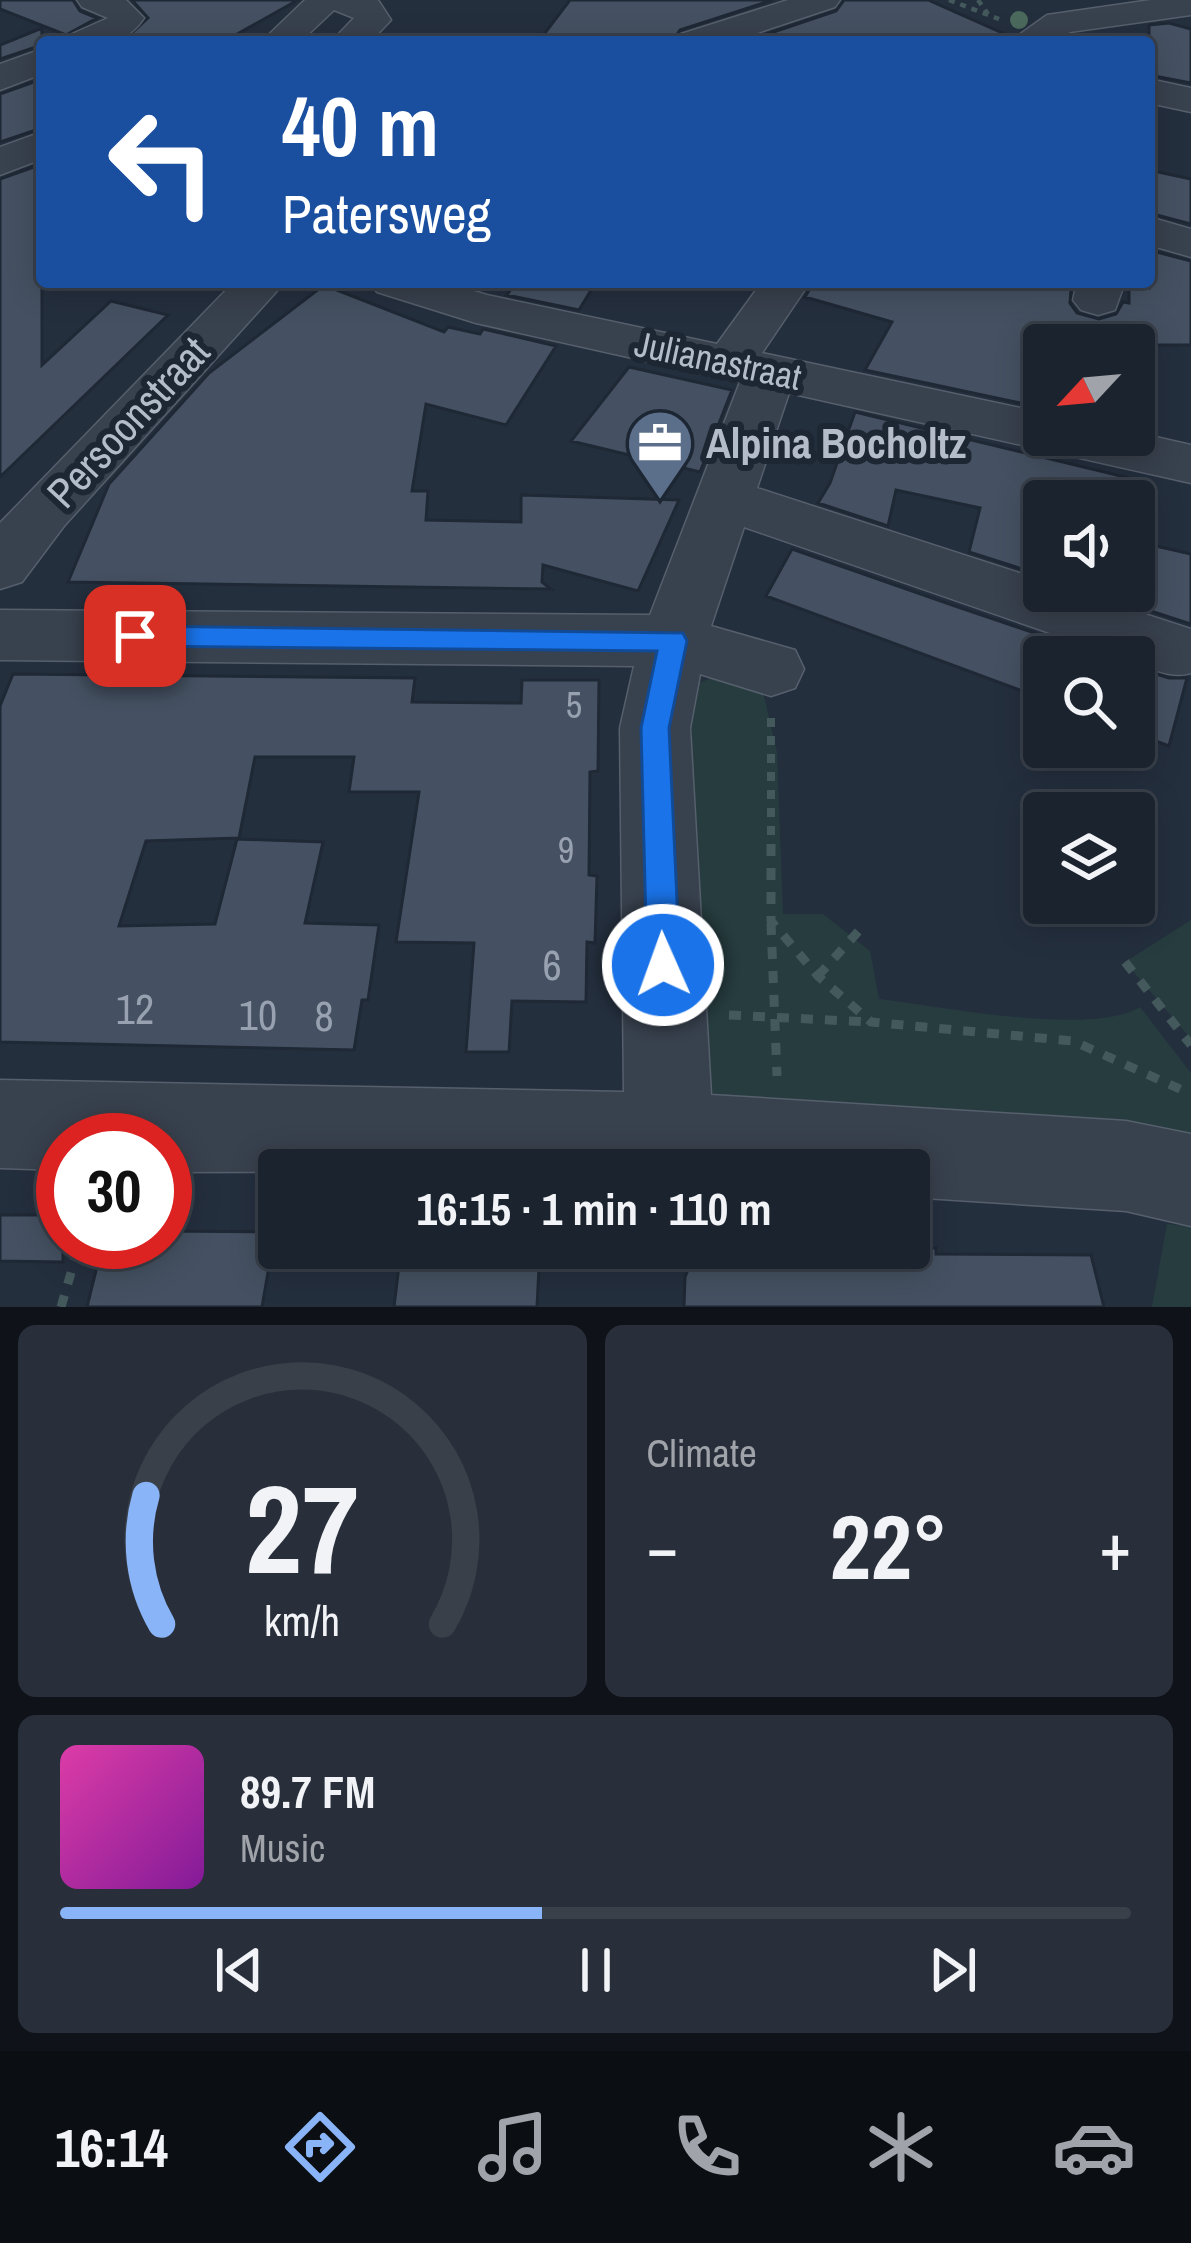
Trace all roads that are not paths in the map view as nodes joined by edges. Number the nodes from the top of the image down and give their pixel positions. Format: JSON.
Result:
{"nodes":[{"id":1,"x":94,"y":0,"type":"edge"},
{"id":2,"x":330,"y":0,"type":"edge"},
{"id":3,"x":823,"y":0,"type":"edge"},
{"id":4,"x":1191,"y":5,"type":"edge"},
{"id":5,"x":100,"y":36,"type":"edge"},
{"id":6,"x":286,"y":36,"type":"edge"},
{"id":7,"x":356,"y":36,"type":"edge"},
{"id":8,"x":712,"y":36,"type":"edge"},
{"id":9,"x":1037,"y":36,"type":"edge"},
{"id":10,"x":36,"y":63,"type":"edge"},
{"id":11,"x":0,"y":78,"type":"edge"},
{"id":12,"x":1155,"y":92,"type":"edge"},
{"id":13,"x":1191,"y":100,"type":"edge"},
{"id":14,"x":36,"y":147,"type":"edge"},
{"id":15,"x":0,"y":162,"type":"edge"},
{"id":16,"x":1155,"y":233,"type":"edge"},
{"id":17,"x":1191,"y":243,"type":"edge"},
{"id":18,"x":255,"y":288,"type":"edge"},
{"id":19,"x":425,"y":288,"type":"edge"},
{"id":20,"x":783,"y":288,"type":"edge"},
{"id":21,"x":750,"y":368,"type":"junction"},
{"id":22,"x":1023,"y":426,"type":"edge"},
{"id":23,"x":1155,"y":456,"type":"edge"},
{"id":24,"x":1191,"y":464,"type":"edge"},
{"id":25,"x":724,"y":498,"type":"junction"},
{"id":26,"x":0,"y":566,"type":"edge"},
{"id":27,"x":0,"y":634,"type":"edge"},
{"id":28,"x":673,"y":641,"type":"junction"},
{"id":29,"x":1178,"y":651,"type":"dead end"},
{"id":30,"x":771,"y":669,"type":"road end"},
{"id":31,"x":0,"y":1124,"type":"edge"},
{"id":32,"x":668,"y":1137,"type":"junction"},
{"id":33,"x":1191,"y":1180,"type":"edge"}],
"edges":[{"from":1,"to":5,"type":"street"},
{"from":2,"to":6,"type":"street"},
{"from":2,"to":7,"type":"street"},
{"from":3,"to":8,"type":"street"},
{"from":4,"to":9,"type":"street"},
{"from":10,"to":11,"type":"street"},
{"from":12,"to":13,"type":"street"},
{"from":14,"to":15,"type":"street"},
{"from":16,"to":17,"type":"street"},
{"from":18,"to":26,"type":"street","name":"Persoonstraat"},
{"from":19,"to":21,"type":"street","name":"Julianastraat"},
{"from":20,"to":21,"type":"street"},
{"from":21,"to":22,"type":"street","name":"Julianastraat"},
{"from":21,"to":25,"type":"street"},
{"from":23,"to":24,"type":"street"},
{"from":25,"to":28,"type":"street"},
{"from":25,"to":29,"type":"street"},
{"from":27,"to":28,"type":"street"},
{"from":28,"to":30,"type":"street"},
{"from":28,"to":32,"type":"street"},
{"from":31,"to":32,"type":"street"},
{"from":32,"to":33,"type":"street"}]}
